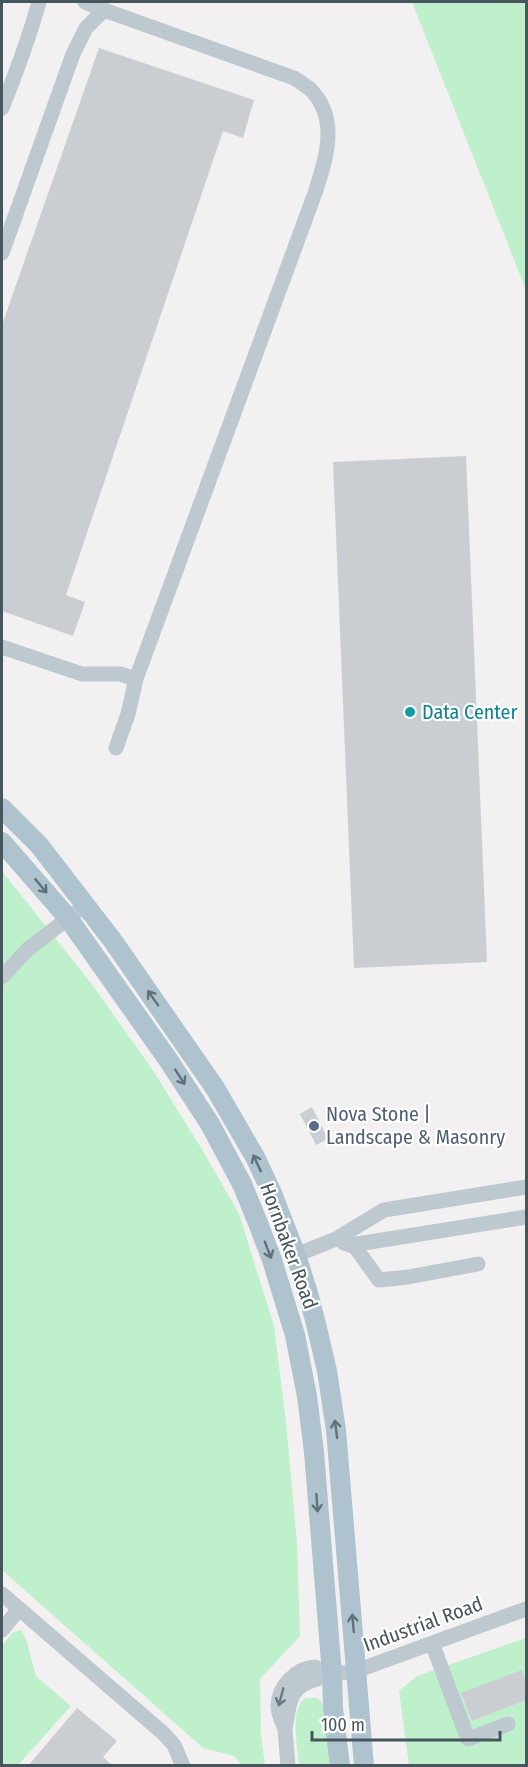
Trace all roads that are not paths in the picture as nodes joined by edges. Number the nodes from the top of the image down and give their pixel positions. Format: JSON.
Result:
{"nodes":[{"id":1,"x":39,"y":2,"type":"edge"},
{"id":2,"x":85,"y":2,"type":"edge"},
{"id":3,"x":104,"y":10,"type":"junction"},
{"id":4,"x":2,"y":108,"type":"edge"},
{"id":5,"x":2,"y":253,"type":"edge"},
{"id":6,"x":3,"y":649,"type":"edge"},
{"id":7,"x":136,"y":679,"type":"junction"},
{"id":8,"x":117,"y":748,"type":"dead end"},
{"id":9,"x":2,"y":808,"type":"edge"},
{"id":10,"x":2,"y":842,"type":"edge"},
{"id":11,"x":85,"y":905,"type":"junction"},
{"id":12,"x":68,"y":918,"type":"junction"},
{"id":13,"x":2,"y":977,"type":"edge"},
{"id":14,"x":526,"y":1187,"type":"edge"},
{"id":15,"x":526,"y":1217,"type":"edge"},
{"id":16,"x":336,"y":1239,"type":"junction"},
{"id":17,"x":351,"y":1245,"type":"junction"},
{"id":18,"x":296,"y":1255,"type":"junction"},
{"id":19,"x":478,"y":1264,"type":"dead end"},
{"id":20,"x":2,"y":1594,"type":"edge"},
{"id":21,"x":19,"y":1609,"type":"junction"},
{"id":22,"x":526,"y":1609,"type":"edge"},
{"id":23,"x":2,"y":1630,"type":"edge"},
{"id":24,"x":432,"y":1643,"type":"junction"},
{"id":25,"x":356,"y":1671,"type":"junction"},
{"id":26,"x":326,"y":1674,"type":"junction"},
{"id":27,"x":508,"y":1724,"type":"dead end"},
{"id":28,"x":183,"y":1766,"type":"edge"},
{"id":29,"x":288,"y":1766,"type":"edge"},
{"id":30,"x":340,"y":1766,"type":"edge"},
{"id":31,"x":364,"y":1766,"type":"edge"}],
"edges":[{"from":1,"to":4,"type":"street"},
{"from":2,"to":3,"type":"street"},
{"from":3,"to":5,"type":"street"},
{"from":3,"to":7,"type":"street"},
{"from":6,"to":7,"type":"street"},
{"from":7,"to":8,"type":"street"},
{"from":9,"to":11,"type":"main road","name":"Hornbaker Road"},
{"from":10,"to":12,"type":"main road","name":"Hornbaker Road","one_way":true},
{"from":11,"to":12,"type":"street"},
{"from":18,"to":11,"type":"main road","name":"Hornbaker Road","one_way":true},
{"from":12,"to":13,"type":"street"},
{"from":12,"to":26,"type":"main road","name":"Hornbaker Road","one_way":true},
{"from":14,"to":16,"type":"street"},
{"from":15,"to":17,"type":"street"},
{"from":16,"to":17,"type":"street"},
{"from":16,"to":18,"type":"street"},
{"from":17,"to":19,"type":"street"},
{"from":25,"to":18,"type":"main road","name":"Hornbaker Road","one_way":true},
{"from":20,"to":21,"type":"street"},
{"from":21,"to":23,"type":"street"},
{"from":21,"to":28,"type":"street"},
{"from":22,"to":24,"type":"street","name":"Industrial Road"},
{"from":24,"to":25,"type":"street","name":"Industrial Road"},
{"from":24,"to":27,"type":"street"},
{"from":25,"to":26,"type":"street","name":"Industrial Road"},
{"from":25,"to":31,"type":"main road","name":"Hornbaker Road"},
{"from":26,"to":29,"type":"street","name":"Industrial Road"},
{"from":26,"to":30,"type":"main road","name":"Hornbaker Road"}]}
